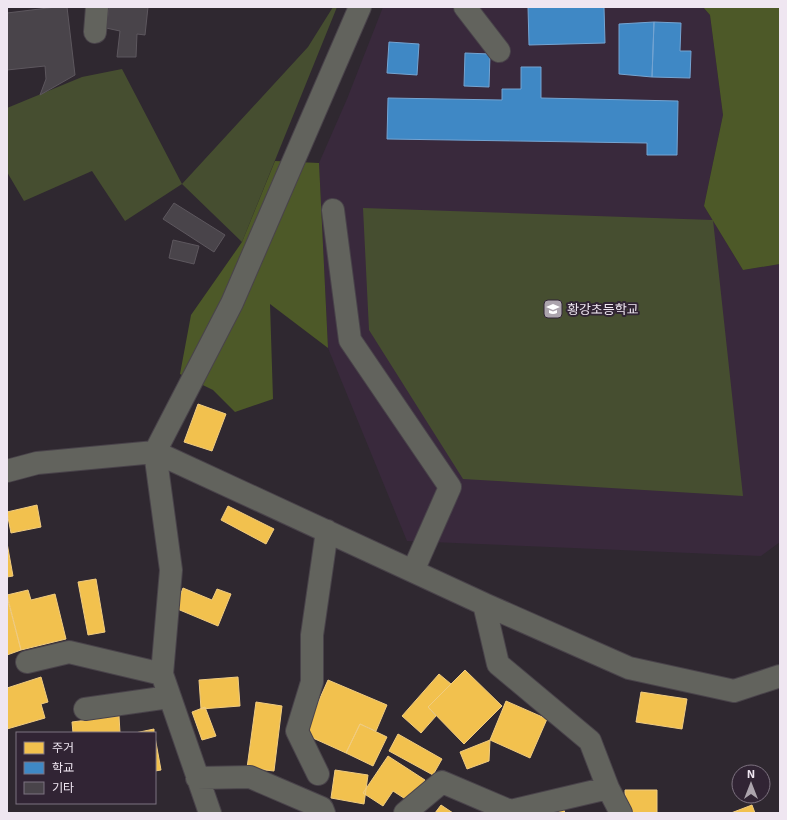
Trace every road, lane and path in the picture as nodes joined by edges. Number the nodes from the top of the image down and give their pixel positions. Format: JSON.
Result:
{"nodes":[{"id":1,"x":97,"y":7,"type":"edge"},
{"id":2,"x":360,"y":7,"type":"edge"},
{"id":3,"x":464,"y":7,"type":"edge"},
{"id":4,"x":95,"y":32,"type":"dead end"},
{"id":5,"x":499,"y":51,"type":"dead end"},
{"id":6,"x":333,"y":210,"type":"dead end"},
{"id":7,"x":155,"y":452,"type":"junction"},
{"id":8,"x":7,"y":471,"type":"edge"},
{"id":9,"x":327,"y":531,"type":"junction"},
{"id":10,"x":413,"y":571,"type":"junction"},
{"id":11,"x":484,"y":604,"type":"junction"},
{"id":12,"x":27,"y":662,"type":"dead end"},
{"id":13,"x":162,"y":674,"type":"junction"},
{"id":14,"x":780,"y":676,"type":"edge"},
{"id":15,"x":169,"y":697,"type":"junction"},
{"id":16,"x":85,"y":709,"type":"dead end"},
{"id":17,"x":318,"y":774,"type":"dead end"},
{"id":18,"x":197,"y":778,"type":"junction"},
{"id":19,"x":608,"y":788,"type":"junction"},
{"id":20,"x":210,"y":813,"type":"edge"},
{"id":21,"x":324,"y":813,"type":"edge"},
{"id":22,"x":405,"y":813,"type":"edge"},
{"id":23,"x":621,"y":813,"type":"edge"}],
"edges":[{"from":1,"to":4,"type":"street"},
{"from":2,"to":7,"type":"street"},
{"from":3,"to":5,"type":"street"},
{"from":6,"to":10,"type":"street"},
{"from":7,"to":8,"type":"street"},
{"from":7,"to":9,"type":"street"},
{"from":7,"to":13,"type":"street"},
{"from":9,"to":10,"type":"street"},
{"from":9,"to":17,"type":"street"},
{"from":10,"to":11,"type":"street"},
{"from":11,"to":14,"type":"street"},
{"from":11,"to":19,"type":"street"},
{"from":12,"to":13,"type":"street"},
{"from":13,"to":15,"type":"street"},
{"from":15,"to":16,"type":"street"},
{"from":15,"to":18,"type":"street"},
{"from":18,"to":20,"type":"street"},
{"from":18,"to":21,"type":"street"},
{"from":19,"to":22,"type":"street"},
{"from":19,"to":23,"type":"street"}]}
